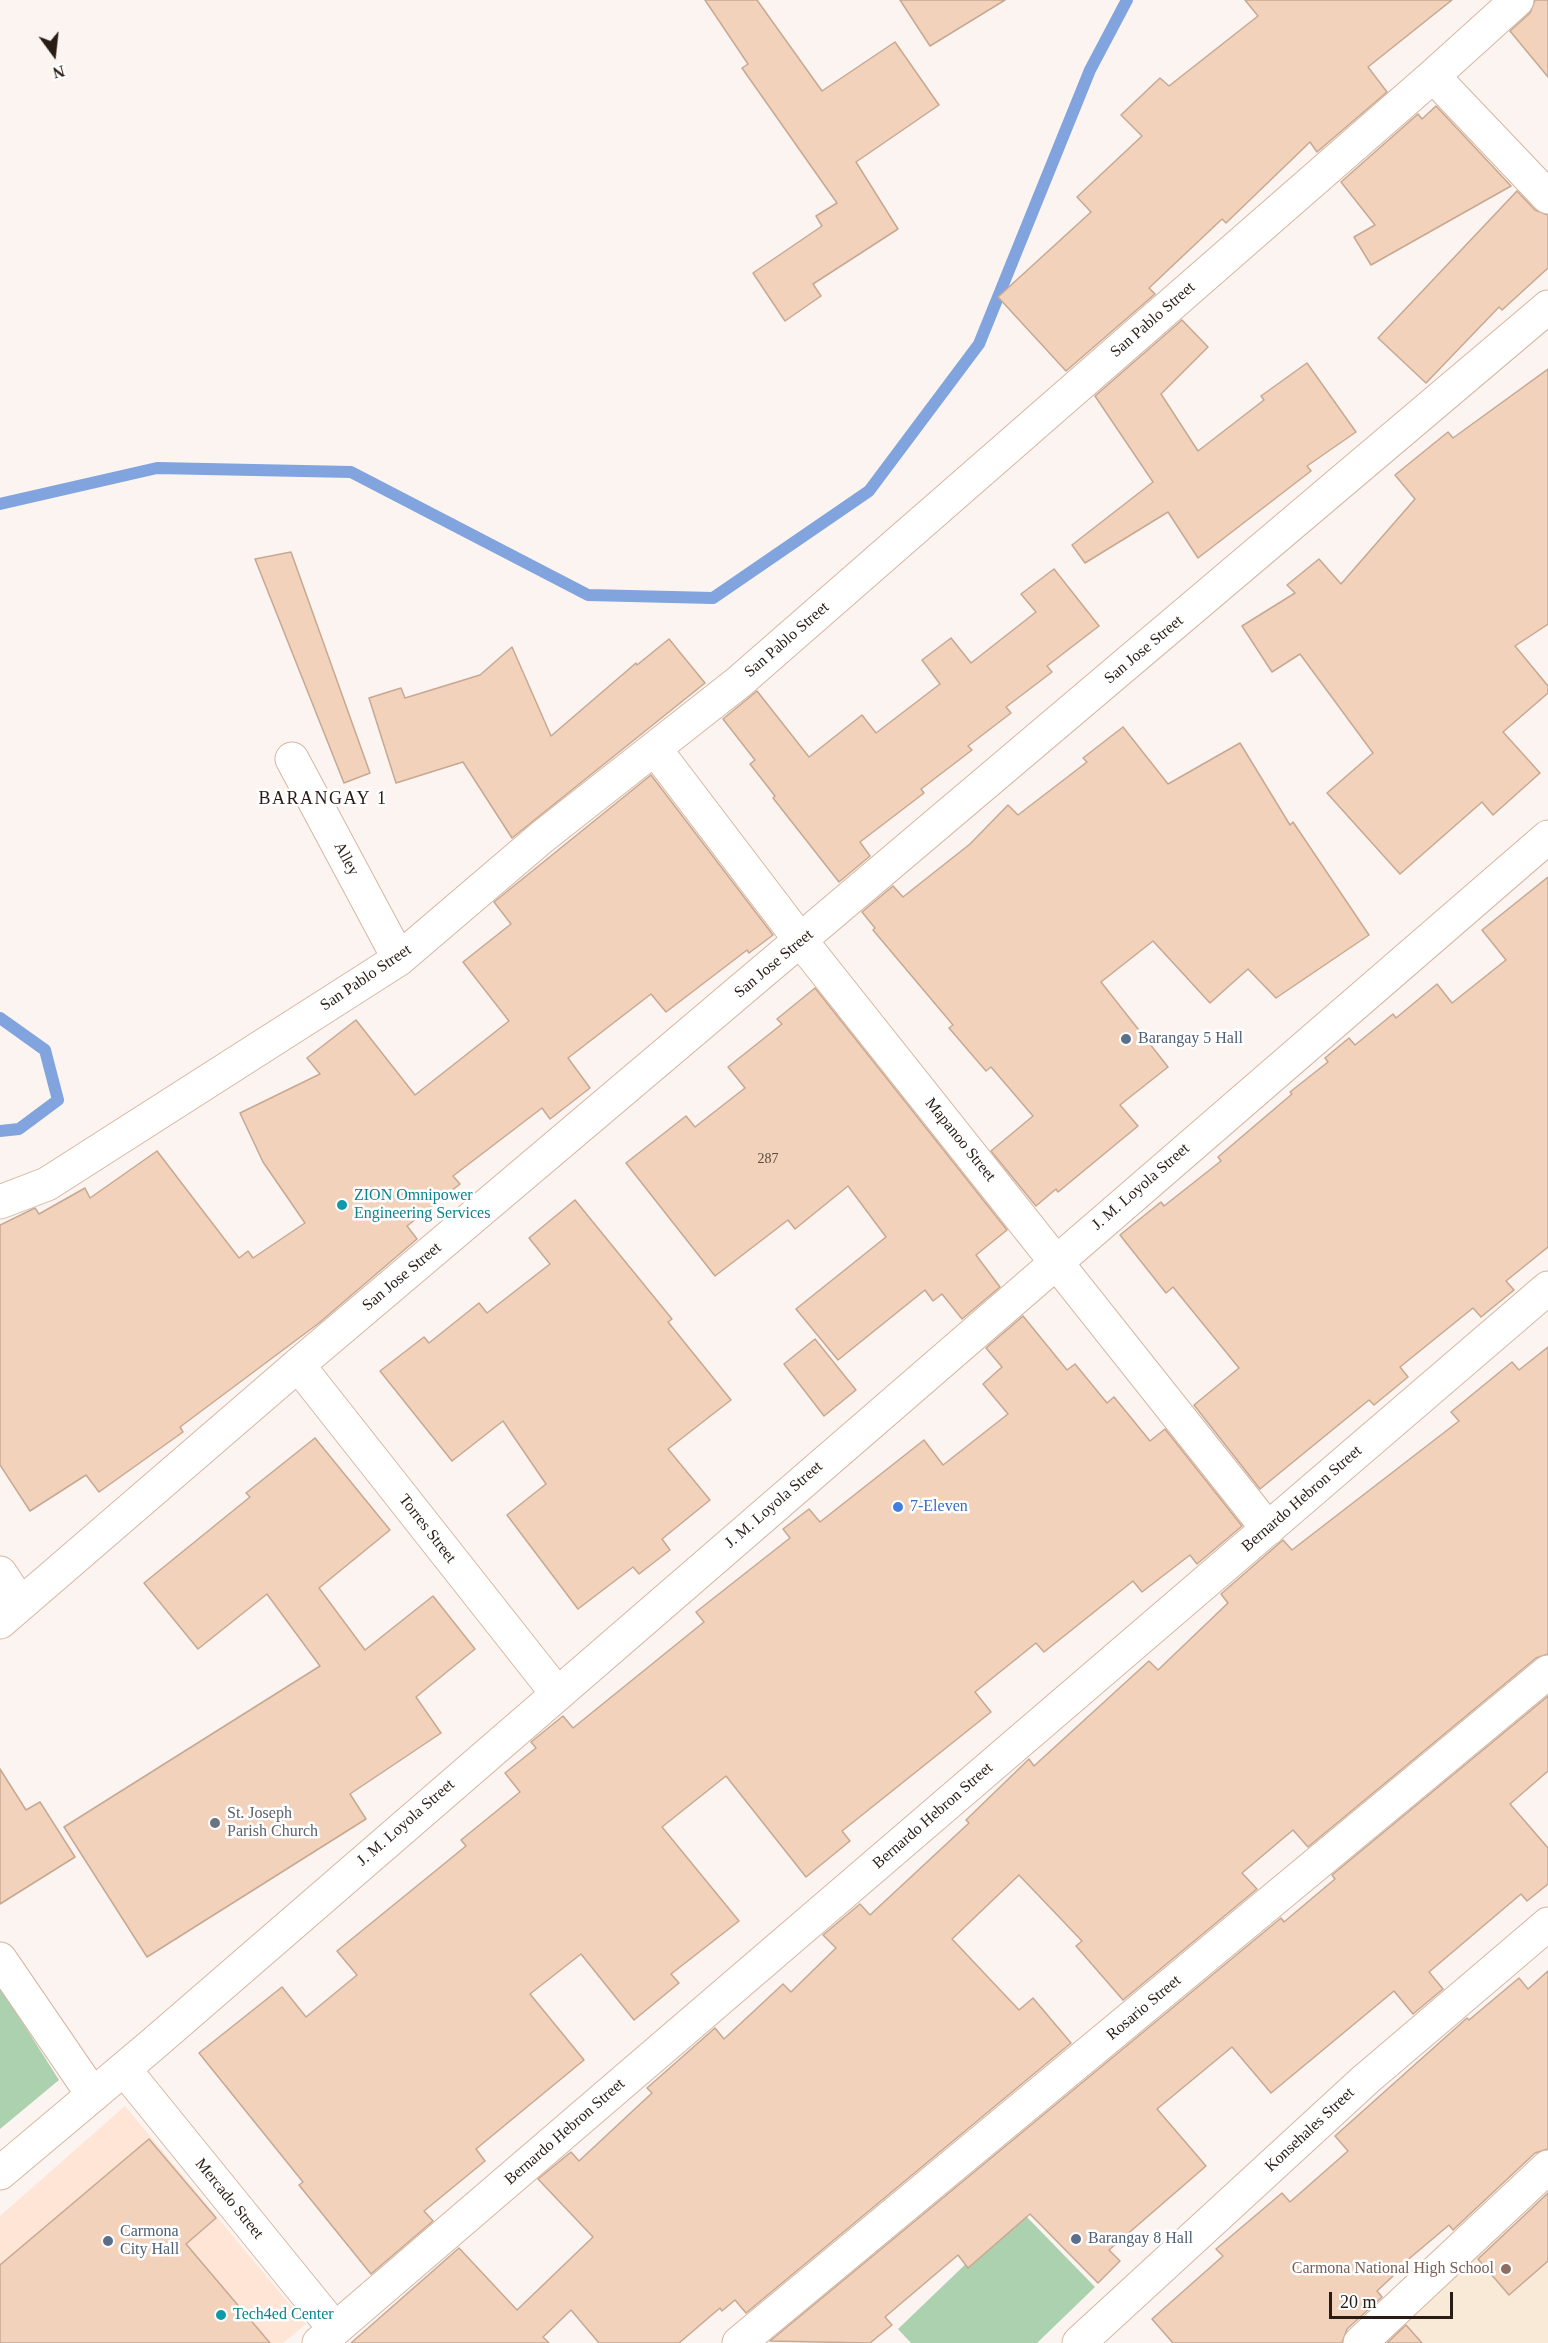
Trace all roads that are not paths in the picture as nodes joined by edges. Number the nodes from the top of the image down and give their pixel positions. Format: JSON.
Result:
{"nodes":[{"id":1,"x":1517,"y":0,"type":"edge"},
{"id":2,"x":1433,"y":76,"type":"junction"},
{"id":3,"x":1548,"y":197,"type":"edge"},
{"id":4,"x":1548,"y":307,"type":"edge"},
{"id":5,"x":654,"y":749,"type":"junction"},
{"id":6,"x":292,"y":759,"type":"dead end"},
{"id":7,"x":1548,"y":837,"type":"edge"},
{"id":8,"x":801,"y":941,"type":"junction"},
{"id":9,"x":399,"y":959,"type":"junction"},
{"id":10,"x":0,"y":1202,"type":"edge"},
{"id":11,"x":1058,"y":1261,"type":"junction"},
{"id":12,"x":1548,"y":1288,"type":"edge"},
{"id":13,"x":298,"y":1365,"type":"junction"},
{"id":14,"x":1268,"y":1529,"type":"junction"},
{"id":15,"x":0,"y":1573,"type":"edge"},
{"id":16,"x":10,"y":1613,"type":"edge"},
{"id":17,"x":1548,"y":1672,"type":"edge"},
{"id":18,"x":556,"y":1692,"type":"junction"},
{"id":19,"x":1548,"y":1924,"type":"edge"},
{"id":20,"x":0,"y":1959,"type":"edge"},
{"id":21,"x":124,"y":2069,"type":"junction"},
{"id":22,"x":93,"y":2095,"type":"junction"},
{"id":23,"x":1548,"y":2167,"type":"edge"},
{"id":24,"x":0,"y":2173,"type":"edge"},
{"id":25,"x":327,"y":2336,"type":"edge"},
{"id":26,"x":740,"y":2343,"type":"edge"},
{"id":27,"x":1078,"y":2343,"type":"edge"},
{"id":28,"x":1360,"y":2343,"type":"edge"}],
"edges":[{"from":1,"to":2,"type":"street","name":"San Pablo Street"},
{"from":2,"to":3,"type":"street"},
{"from":2,"to":5,"type":"street","name":"San Pablo Street"},
{"from":4,"to":8,"type":"street","name":"San Jose Street"},
{"from":5,"to":8,"type":"street","name":"Mapanoo Street"},
{"from":5,"to":9,"type":"street","name":"San Pablo Street"},
{"from":6,"to":9,"type":"street","name":"Alley"},
{"from":7,"to":11,"type":"street","name":"J. M. Loyola Street"},
{"from":8,"to":11,"type":"street","name":"Mapanoo Street"},
{"from":8,"to":13,"type":"street","name":"San Jose Street"},
{"from":9,"to":10,"type":"street","name":"San Pablo Street"},
{"from":11,"to":14,"type":"street","name":"Mapanoo Street"},
{"from":11,"to":18,"type":"street","name":"J. M. Loyola Street"},
{"from":12,"to":14,"type":"street","name":"Bernardo Hebron Street"},
{"from":13,"to":16,"type":"street","name":"San Jose Street"},
{"from":13,"to":18,"type":"street","name":"Torres Street"},
{"from":14,"to":25,"type":"street","name":"Bernardo Hebron Street"},
{"from":15,"to":16,"type":"street"},
{"from":17,"to":26,"type":"street","name":"Rosario Street"},
{"from":18,"to":21,"type":"street","name":"J. M. Loyola Street"},
{"from":19,"to":27,"type":"street","name":"Konsehales Street"},
{"from":20,"to":22,"type":"street"},
{"from":21,"to":22,"type":"street","name":"J. M. Loyola Street"},
{"from":21,"to":25,"type":"street","name":"Mercado Street"},
{"from":22,"to":24,"type":"street","name":"J. M. Loyola Street"},
{"from":23,"to":28,"type":"street"}]}
